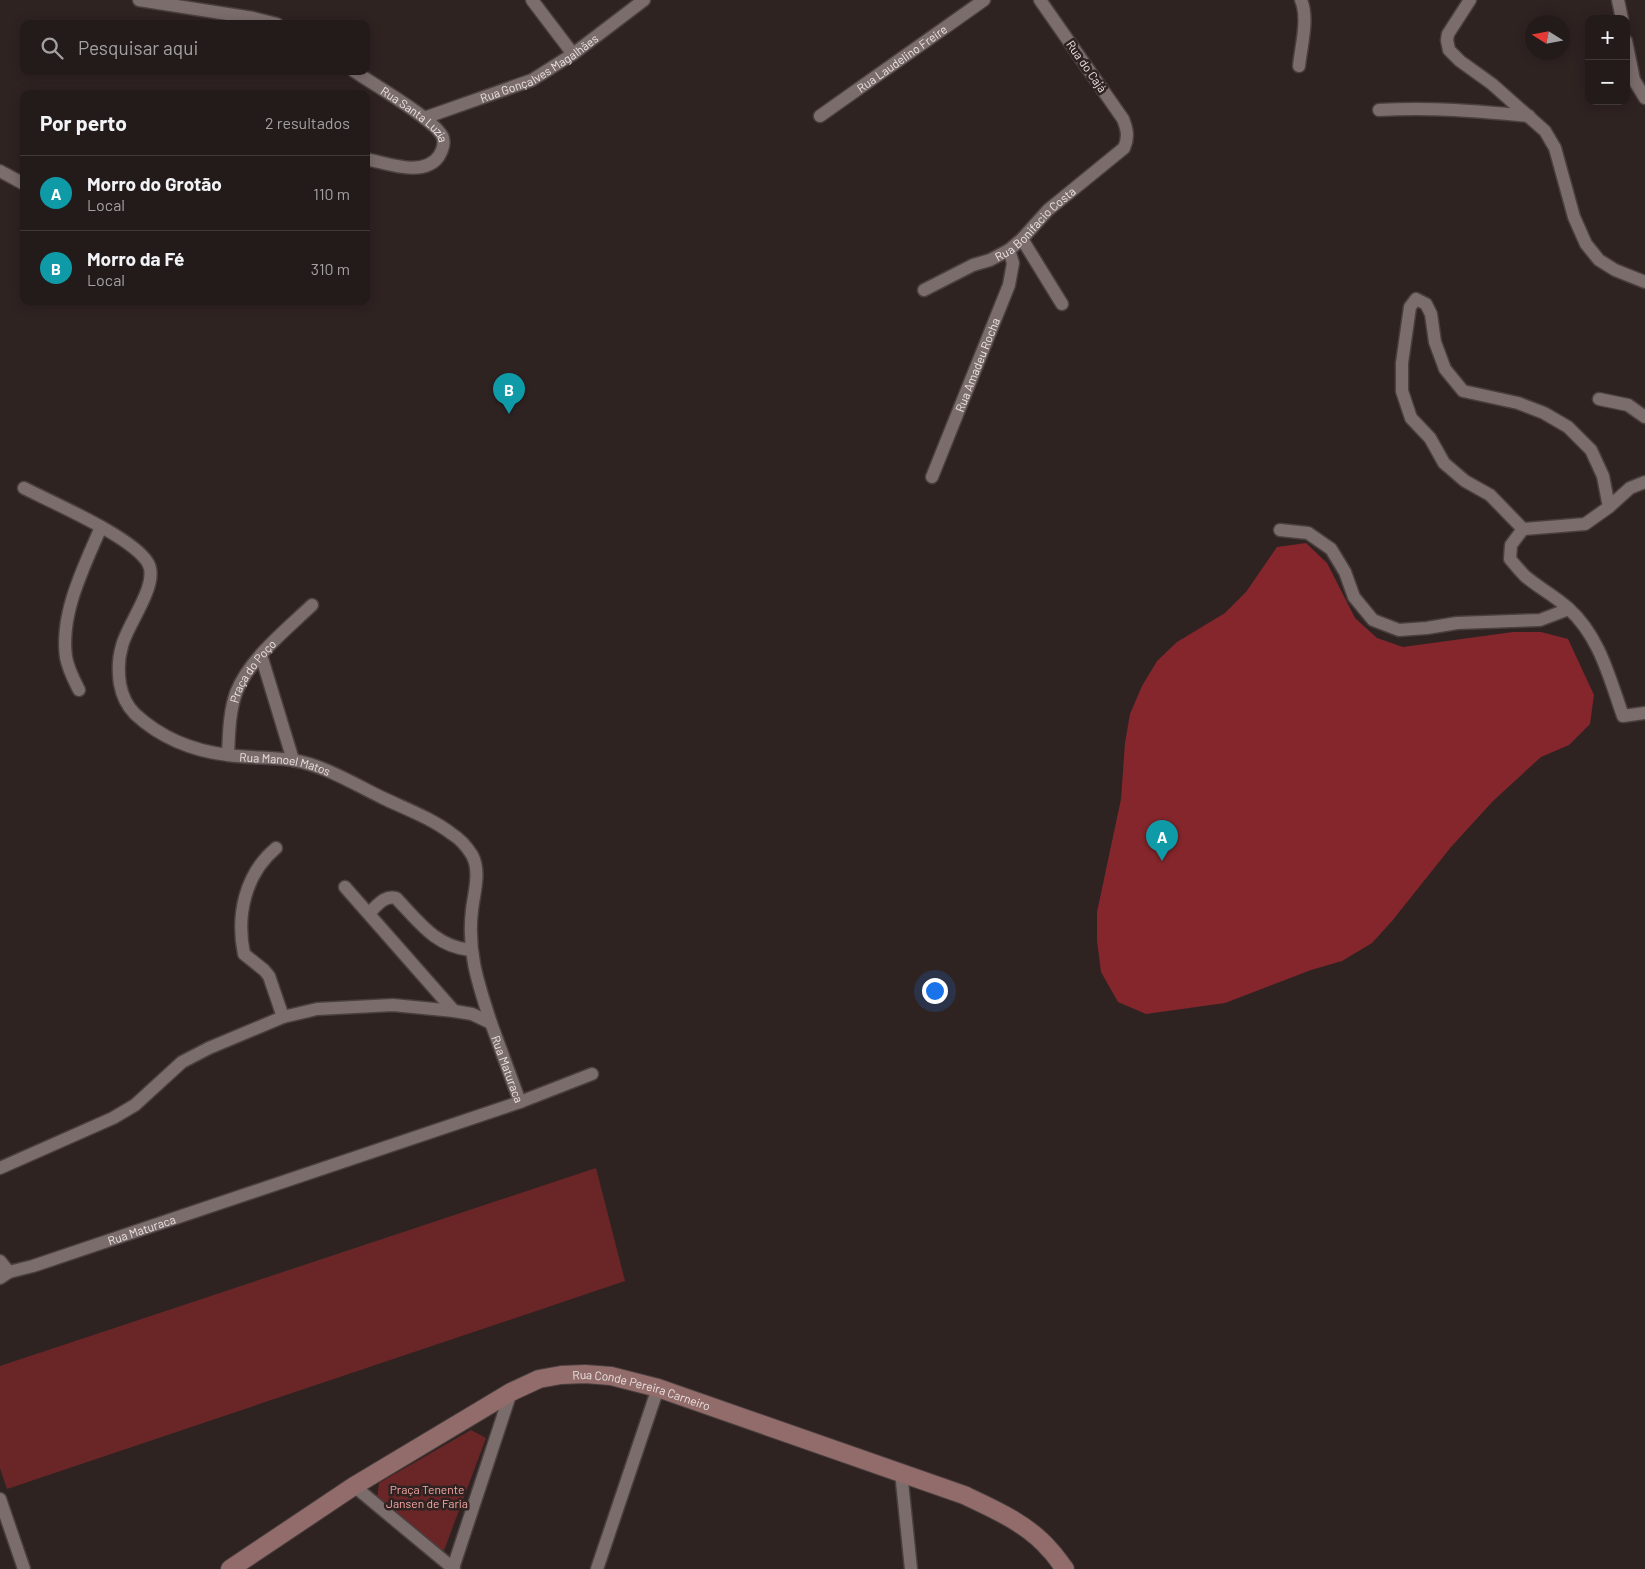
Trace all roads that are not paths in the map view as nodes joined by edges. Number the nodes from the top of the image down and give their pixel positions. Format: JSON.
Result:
{"nodes":[{"id":1,"x":139,"y":0,"type":"edge"},
{"id":2,"x":532,"y":0,"type":"edge"},
{"id":3,"x":644,"y":0,"type":"edge"},
{"id":4,"x":984,"y":0,"type":"edge"},
{"id":5,"x":1040,"y":0,"type":"edge"},
{"id":6,"x":1301,"y":0,"type":"edge"},
{"id":7,"x":1470,"y":0,"type":"edge"},
{"id":8,"x":1618,"y":0,"type":"edge"},
{"id":9,"x":1621,"y":15,"type":"edge"},
{"id":10,"x":261,"y":20,"type":"edge"},
{"id":11,"x":573,"y":54,"type":"junction"},
{"id":12,"x":1630,"y":60,"type":"edge"},
{"id":13,"x":1299,"y":66,"type":"dead end"},
{"id":14,"x":360,"y":75,"type":"edge"},
{"id":15,"x":1645,"y":98,"type":"edge"},
{"id":16,"x":1379,"y":110,"type":"dead end"},
{"id":17,"x":820,"y":116,"type":"dead end"},
{"id":18,"x":1529,"y":116,"type":"junction"},
{"id":19,"x":424,"y":118,"type":"junction"},
{"id":20,"x":1128,"y":135,"type":"joint"},
{"id":21,"x":370,"y":160,"type":"edge"},
{"id":22,"x":0,"y":171,"type":"edge"},
{"id":23,"x":20,"y":182,"type":"edge"},
{"id":24,"x":1022,"y":239,"type":"junction"},
{"id":25,"x":1010,"y":250,"type":"junction"},
{"id":26,"x":1645,"y":282,"type":"edge"},
{"id":27,"x":924,"y":290,"type":"dead end"},
{"id":28,"x":1062,"y":304,"type":"dead end"},
{"id":29,"x":1599,"y":399,"type":"dead end"},
{"id":30,"x":1645,"y":417,"type":"edge"},
{"id":31,"x":932,"y":477,"type":"dead end"},
{"id":32,"x":1645,"y":482,"type":"edge"},
{"id":33,"x":24,"y":488,"type":"dead end"},
{"id":34,"x":1609,"y":507,"type":"junction"},
{"id":35,"x":101,"y":527,"type":"junction"},
{"id":36,"x":1523,"y":529,"type":"junction"},
{"id":37,"x":1280,"y":530,"type":"dead end"},
{"id":38,"x":312,"y":605,"type":"dead end"},
{"id":39,"x":1569,"y":609,"type":"junction"},
{"id":40,"x":261,"y":655,"type":"junction"},
{"id":41,"x":79,"y":690,"type":"dead end"},
{"id":42,"x":1645,"y":713,"type":"edge"},
{"id":43,"x":228,"y":755,"type":"junction"},
{"id":44,"x":293,"y":760,"type":"junction"},
{"id":45,"x":276,"y":848,"type":"dead end"},
{"id":46,"x":345,"y":888,"type":"dead end"},
{"id":47,"x":369,"y":913,"type":"junction"},
{"id":48,"x":470,"y":950,"type":"junction"},
{"id":49,"x":454,"y":1011,"type":"junction"},
{"id":50,"x":283,"y":1017,"type":"junction"},
{"id":51,"x":491,"y":1023,"type":"junction"},
{"id":52,"x":592,"y":1074,"type":"dead end"},
{"id":53,"x":520,"y":1102,"type":"junction"},
{"id":54,"x":0,"y":1168,"type":"edge"},
{"id":55,"x":0,"y":1261,"type":"edge"},
{"id":56,"x":5,"y":1275,"type":"edge"},
{"id":57,"x":658,"y":1388,"type":"junction"},
{"id":58,"x":511,"y":1392,"type":"junction"},
{"id":59,"x":901,"y":1472,"type":"junction"},
{"id":60,"x":354,"y":1486,"type":"junction"},
{"id":61,"x":0,"y":1499,"type":"edge"},
{"id":62,"x":454,"y":1568,"type":"edge"},
{"id":63,"x":24,"y":1569,"type":"edge"},
{"id":64,"x":231,"y":1569,"type":"edge"},
{"id":65,"x":597,"y":1569,"type":"edge"},
{"id":66,"x":911,"y":1569,"type":"edge"},
{"id":67,"x":1065,"y":1569,"type":"edge"}],
"edges":[{"from":1,"to":10,"type":"street"},
{"from":2,"to":11,"type":"street"},
{"from":3,"to":11,"type":"street","name":"Rua Gonçalves Magalhães"},
{"from":4,"to":17,"type":"street","name":"Rua Laudelino Freire"},
{"from":5,"to":20,"type":"street","name":"Rua do Cajá"},
{"from":6,"to":13,"type":"street"},
{"from":7,"to":18,"type":"street"},
{"from":8,"to":9,"type":"street"},
{"from":11,"to":19,"type":"street","name":"Rua Gonçalves Magalhães"},
{"from":12,"to":15,"type":"street"},
{"from":14,"to":19,"type":"street","name":"Rua Santa Luzia"},
{"from":16,"to":18,"type":"street"},
{"from":18,"to":26,"type":"street"},
{"from":19,"to":21,"type":"street","name":"Rua Santa Luzia"},
{"from":20,"to":24,"type":"street","name":"Rua Bonifacio Costa"},
{"from":22,"to":23,"type":"street"},
{"from":24,"to":25,"type":"street","name":"Rua Bonifacio Costa"},
{"from":24,"to":28,"type":"street"},
{"from":25,"to":27,"type":"street","name":"Rua Bonifacio Costa"},
{"from":25,"to":31,"type":"street","name":"Rua Amadeu Rocha"},
{"from":29,"to":30,"type":"street"},
{"from":32,"to":34,"type":"street"},
{"from":33,"to":35,"type":"street"},
{"from":34,"to":36,"type":"street"},
{"from":34,"to":36,"type":"street"},
{"from":35,"to":41,"type":"street"},
{"from":35,"to":43,"type":"street","name":"Rua Manoel Matos"},
{"from":36,"to":39,"type":"street"},
{"from":37,"to":39,"type":"street"},
{"from":38,"to":40,"type":"street","name":"Praça do Poço"},
{"from":39,"to":42,"type":"street"},
{"from":40,"to":43,"type":"street","name":"Praça do Poço"},
{"from":40,"to":44,"type":"street"},
{"from":43,"to":44,"type":"street","name":"Rua Manoel Matos"},
{"from":44,"to":48,"type":"street","name":"Rua Manoel Matos"},
{"from":45,"to":50,"type":"street"},
{"from":46,"to":47,"type":"street"},
{"from":47,"to":48,"type":"street"},
{"from":47,"to":49,"type":"street"},
{"from":48,"to":51,"type":"street","name":"Rua Manoel Matos"},
{"from":49,"to":50,"type":"street","name":"Rua Maturaca"},
{"from":49,"to":51,"type":"street","name":"Rua Maturaca"},
{"from":50,"to":54,"type":"street","name":"Rua Maturaca"},
{"from":51,"to":53,"type":"street","name":"Rua Maturaca"},
{"from":52,"to":53,"type":"street"},
{"from":53,"to":56,"type":"street","name":"Rua Maturaca"},
{"from":55,"to":56,"type":"street"},
{"from":57,"to":58,"type":"street","name":"Rua Conde Pereira Carneiro"},
{"from":57,"to":59,"type":"street","name":"Rua Conde Pereira Carneiro"},
{"from":57,"to":65,"type":"street"},
{"from":58,"to":60,"type":"street","name":"Rua Conde Pereira Carneiro"},
{"from":58,"to":62,"type":"street"},
{"from":59,"to":66,"type":"street"},
{"from":59,"to":67,"type":"street","name":"Rua Conde Pereira Carneiro"},
{"from":60,"to":62,"type":"street"},
{"from":60,"to":64,"type":"street","name":"Rua Conde Pereira Carneiro"},
{"from":61,"to":63,"type":"street"}]}
